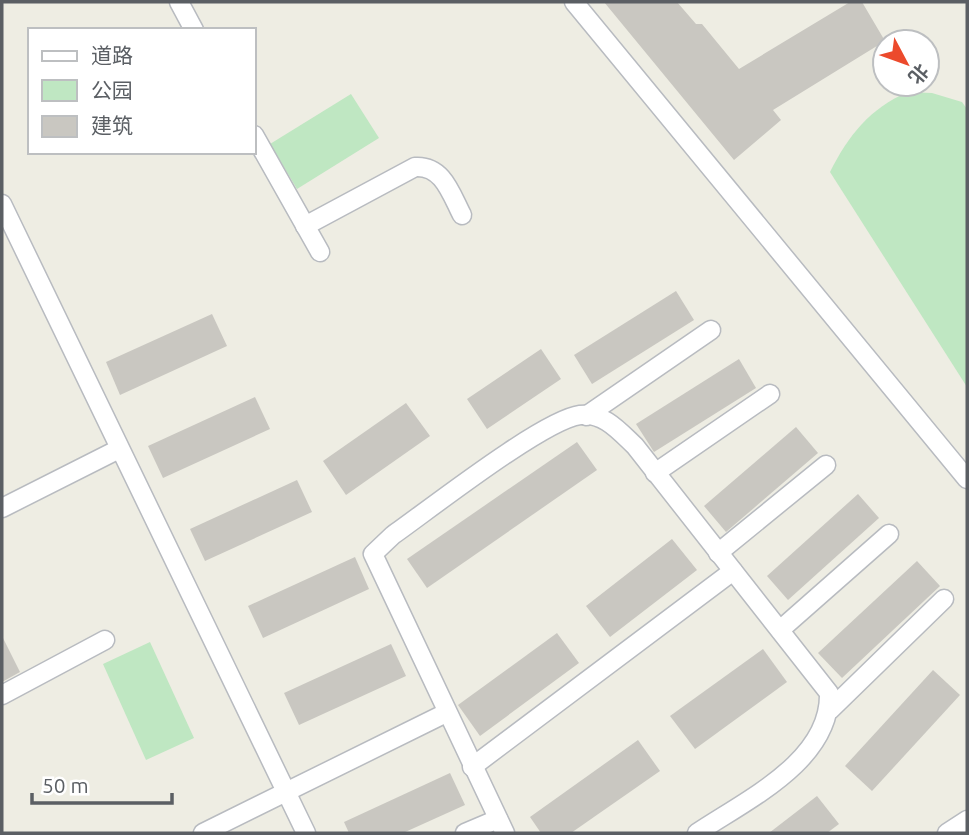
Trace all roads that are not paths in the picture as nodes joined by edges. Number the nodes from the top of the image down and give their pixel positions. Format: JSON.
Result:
{"nodes":[{"id":1,"x":179,"y":2,"type":"edge"},
{"id":2,"x":575,"y":2,"type":"edge"},
{"id":3,"x":193,"y":28,"type":"edge"},
{"id":4,"x":256,"y":139,"type":"edge"},
{"id":5,"x":2,"y":204,"type":"edge"},
{"id":6,"x":463,"y":215,"type":"dead end"},
{"id":7,"x":305,"y":226,"type":"junction"},
{"id":8,"x":320,"y":252,"type":"dead end"},
{"id":9,"x":711,"y":330,"type":"dead end"},
{"id":10,"x":770,"y":394,"type":"dead end"},
{"id":11,"x":586,"y":416,"type":"junction"},
{"id":12,"x":119,"y":449,"type":"junction"},
{"id":13,"x":826,"y":465,"type":"dead end"},
{"id":14,"x":655,"y":473,"type":"junction"},
{"id":15,"x":967,"y":479,"type":"edge"},
{"id":16,"x":2,"y":508,"type":"edge"},
{"id":17,"x":889,"y":534,"type":"dead end"},
{"id":18,"x":718,"y":553,"type":"junction"},
{"id":19,"x":733,"y":571,"type":"junction"},
{"id":20,"x":944,"y":599,"type":"dead end"},
{"id":21,"x":780,"y":630,"type":"junction"},
{"id":22,"x":105,"y":640,"type":"dead end"},
{"id":23,"x":2,"y":695,"type":"edge"},
{"id":24,"x":830,"y":710,"type":"junction"},
{"id":25,"x":446,"y":713,"type":"junction"},
{"id":26,"x":472,"y":767,"type":"junction"},
{"id":27,"x":288,"y":789,"type":"junction"},
{"id":28,"x":967,"y":820,"type":"edge"},
{"id":29,"x":501,"y":826,"type":"edge"},
{"id":30,"x":203,"y":833,"type":"edge"},
{"id":31,"x":306,"y":833,"type":"edge"},
{"id":32,"x":465,"y":833,"type":"edge"},
{"id":33,"x":697,"y":833,"type":"edge"},
{"id":34,"x":947,"y":833,"type":"edge"}],
"edges":[{"from":1,"to":3,"type":"street"},
{"from":2,"to":15,"type":"street"},
{"from":4,"to":7,"type":"street"},
{"from":5,"to":12,"type":"street"},
{"from":6,"to":7,"type":"street"},
{"from":7,"to":8,"type":"street"},
{"from":9,"to":11,"type":"street"},
{"from":10,"to":14,"type":"street"},
{"from":11,"to":14,"type":"street"},
{"from":11,"to":25,"type":"street"},
{"from":12,"to":16,"type":"street"},
{"from":12,"to":27,"type":"street"},
{"from":13,"to":18,"type":"street"},
{"from":14,"to":18,"type":"street"},
{"from":17,"to":21,"type":"street"},
{"from":18,"to":19,"type":"street"},
{"from":19,"to":21,"type":"street"},
{"from":19,"to":26,"type":"street"},
{"from":20,"to":24,"type":"street"},
{"from":21,"to":24,"type":"street"},
{"from":22,"to":23,"type":"street"},
{"from":24,"to":33,"type":"street"},
{"from":25,"to":26,"type":"street"},
{"from":25,"to":27,"type":"street"},
{"from":26,"to":29,"type":"street"},
{"from":27,"to":30,"type":"street"},
{"from":27,"to":31,"type":"street"},
{"from":28,"to":34,"type":"street"},
{"from":29,"to":32,"type":"street"}]}
